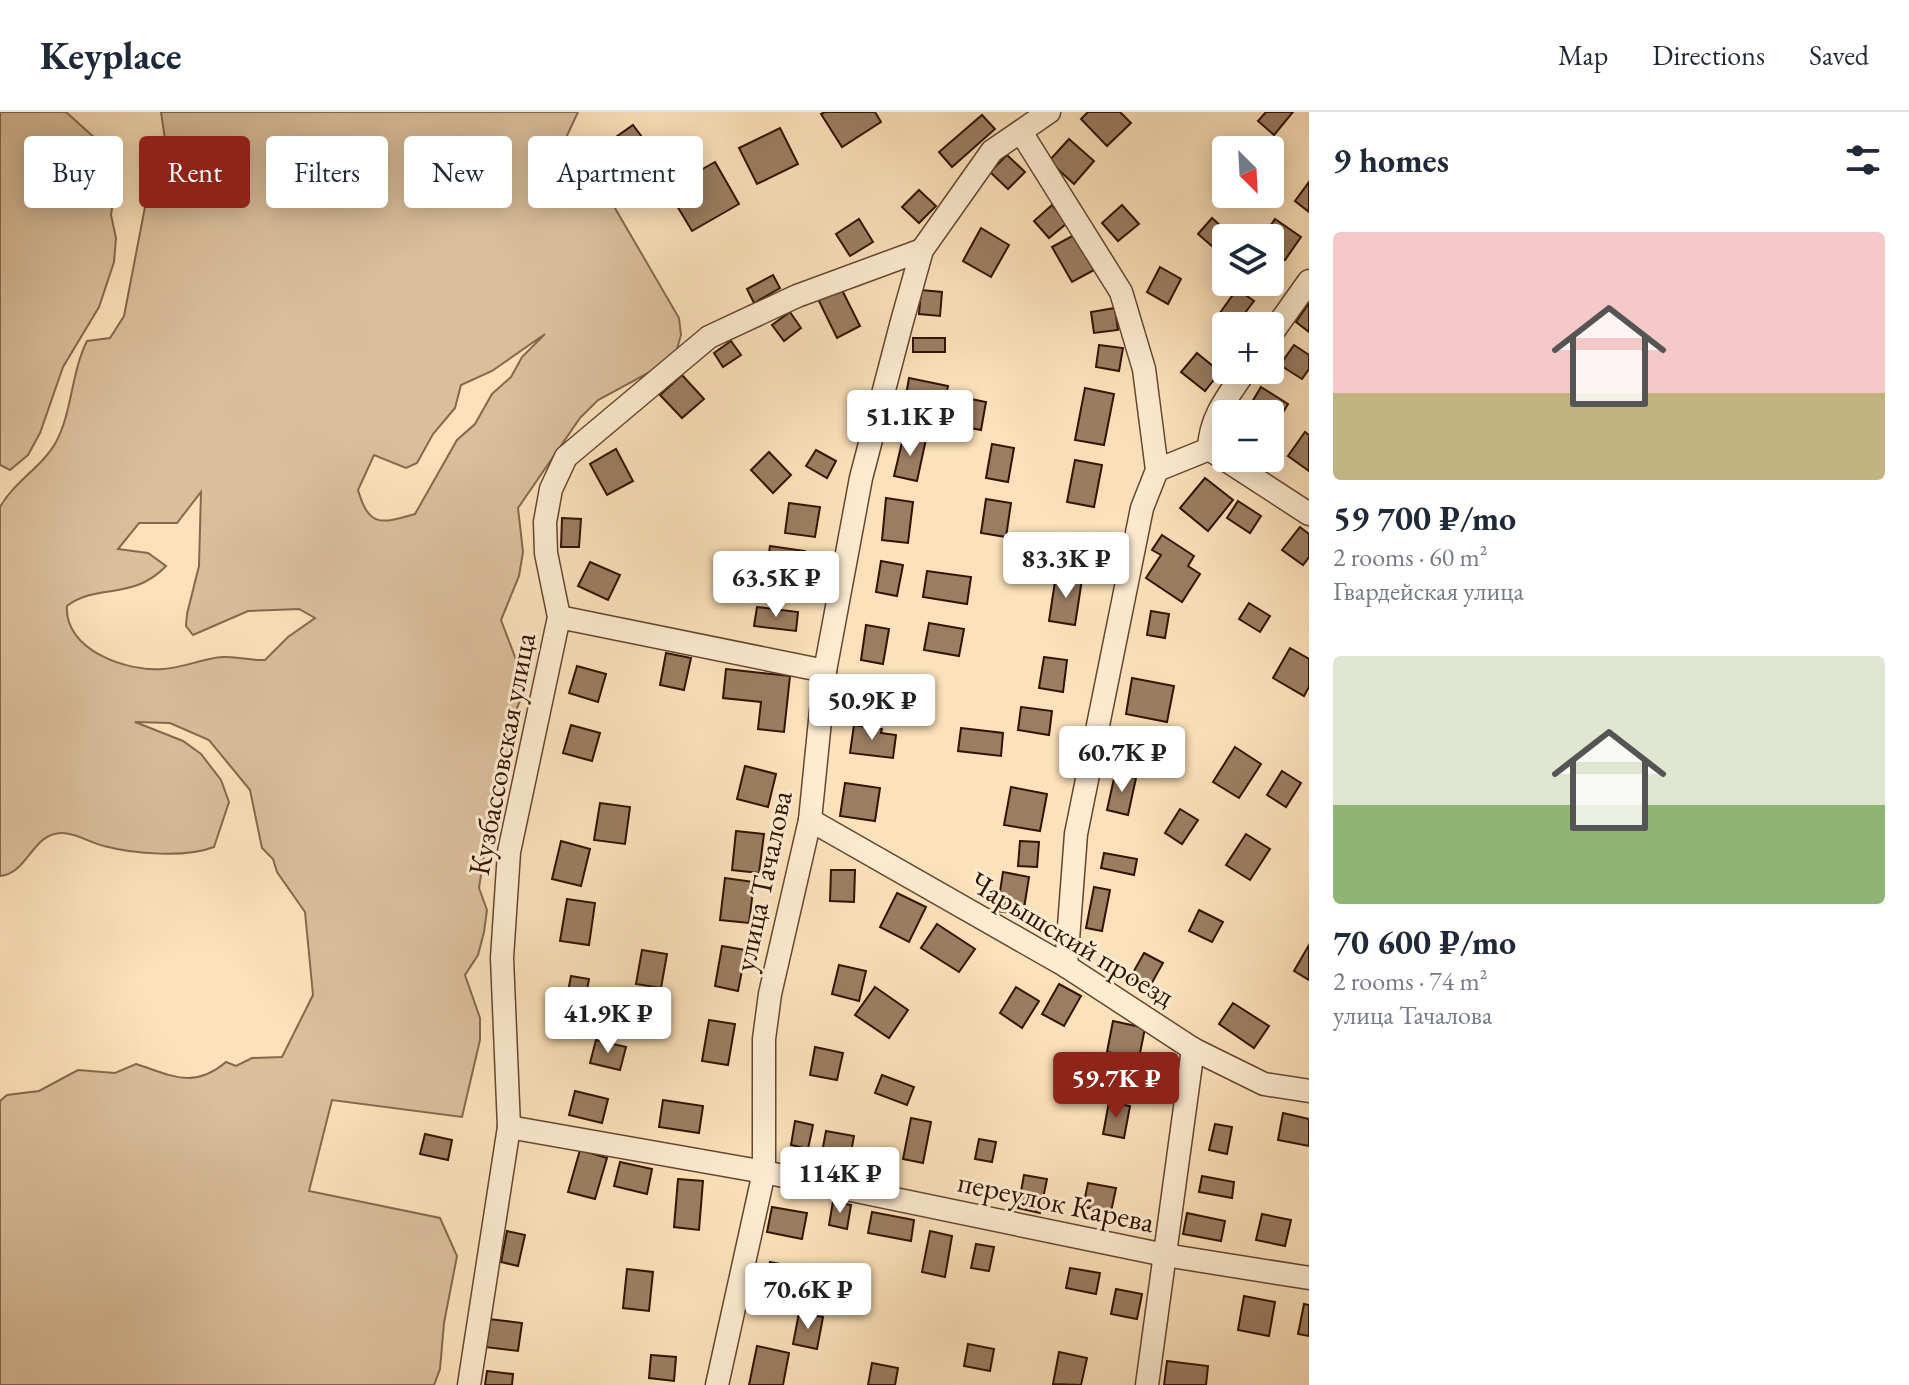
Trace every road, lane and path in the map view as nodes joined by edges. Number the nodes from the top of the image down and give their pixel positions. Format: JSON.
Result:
{"nodes":[{"id":1,"x":1049,"y":112,"type":"edge"},
{"id":2,"x":1021,"y":132,"type":"junction"},
{"id":3,"x":922,"y":250,"type":"junction"},
{"id":4,"x":1309,"y":281,"type":"edge"},
{"id":5,"x":1284,"y":316,"type":"edge"},
{"id":6,"x":1236,"y":384,"type":"edge"},
{"id":7,"x":1209,"y":449,"type":"junction"},
{"id":8,"x":1157,"y":470,"type":"junction"},
{"id":9,"x":1309,"y":514,"type":"edge"},
{"id":10,"x":559,"y":617,"type":"junction"},
{"id":11,"x":825,"y":671,"type":"junction"},
{"id":12,"x":810,"y":820,"type":"junction"},
{"id":13,"x":1066,"y":966,"type":"junction"},
{"id":14,"x":1193,"y":1049,"type":"junction"},
{"id":15,"x":1309,"y":1091,"type":"edge"},
{"id":16,"x":509,"y":1127,"type":"junction"},
{"id":17,"x":764,"y":1172,"type":"junction"},
{"id":18,"x":1165,"y":1255,"type":"junction"},
{"id":19,"x":1309,"y":1278,"type":"edge"},
{"id":20,"x":469,"y":1385,"type":"edge"},
{"id":21,"x":717,"y":1385,"type":"edge"},
{"id":22,"x":1147,"y":1385,"type":"edge"}],
"edges":[{"from":1,"to":2,"type":"street","name":"улица Тачалова"},
{"from":2,"to":3,"type":"street","name":"улица Тачалова"},
{"from":2,"to":8,"type":"street"},
{"from":3,"to":10,"type":"street","name":"Кузбассовская улица"},
{"from":3,"to":11,"type":"street","name":"улица Тачалова"},
{"from":4,"to":5,"type":"street"},
{"from":6,"to":7,"type":"street"},
{"from":7,"to":8,"type":"street"},
{"from":7,"to":9,"type":"street"},
{"from":8,"to":13,"type":"street"},
{"from":10,"to":11,"type":"street"},
{"from":10,"to":16,"type":"street","name":"Кузбассовская улица"},
{"from":11,"to":12,"type":"street","name":"улица Тачалова"},
{"from":12,"to":13,"type":"street","name":"Чарышский проезд"},
{"from":12,"to":17,"type":"street","name":"улица Тачалова"},
{"from":13,"to":14,"type":"street","name":"Чарышский проезд"},
{"from":14,"to":15,"type":"street","name":"Чарышский проезд"},
{"from":14,"to":18,"type":"street"},
{"from":16,"to":17,"type":"street","name":"переулок Карева"},
{"from":16,"to":20,"type":"street","name":"Кузбассовская улица"},
{"from":17,"to":18,"type":"street","name":"переулок Карева"},
{"from":17,"to":21,"type":"street","name":"улица Тачалова"},
{"from":18,"to":19,"type":"street","name":"переулок Карева"},
{"from":18,"to":22,"type":"street"}]}
